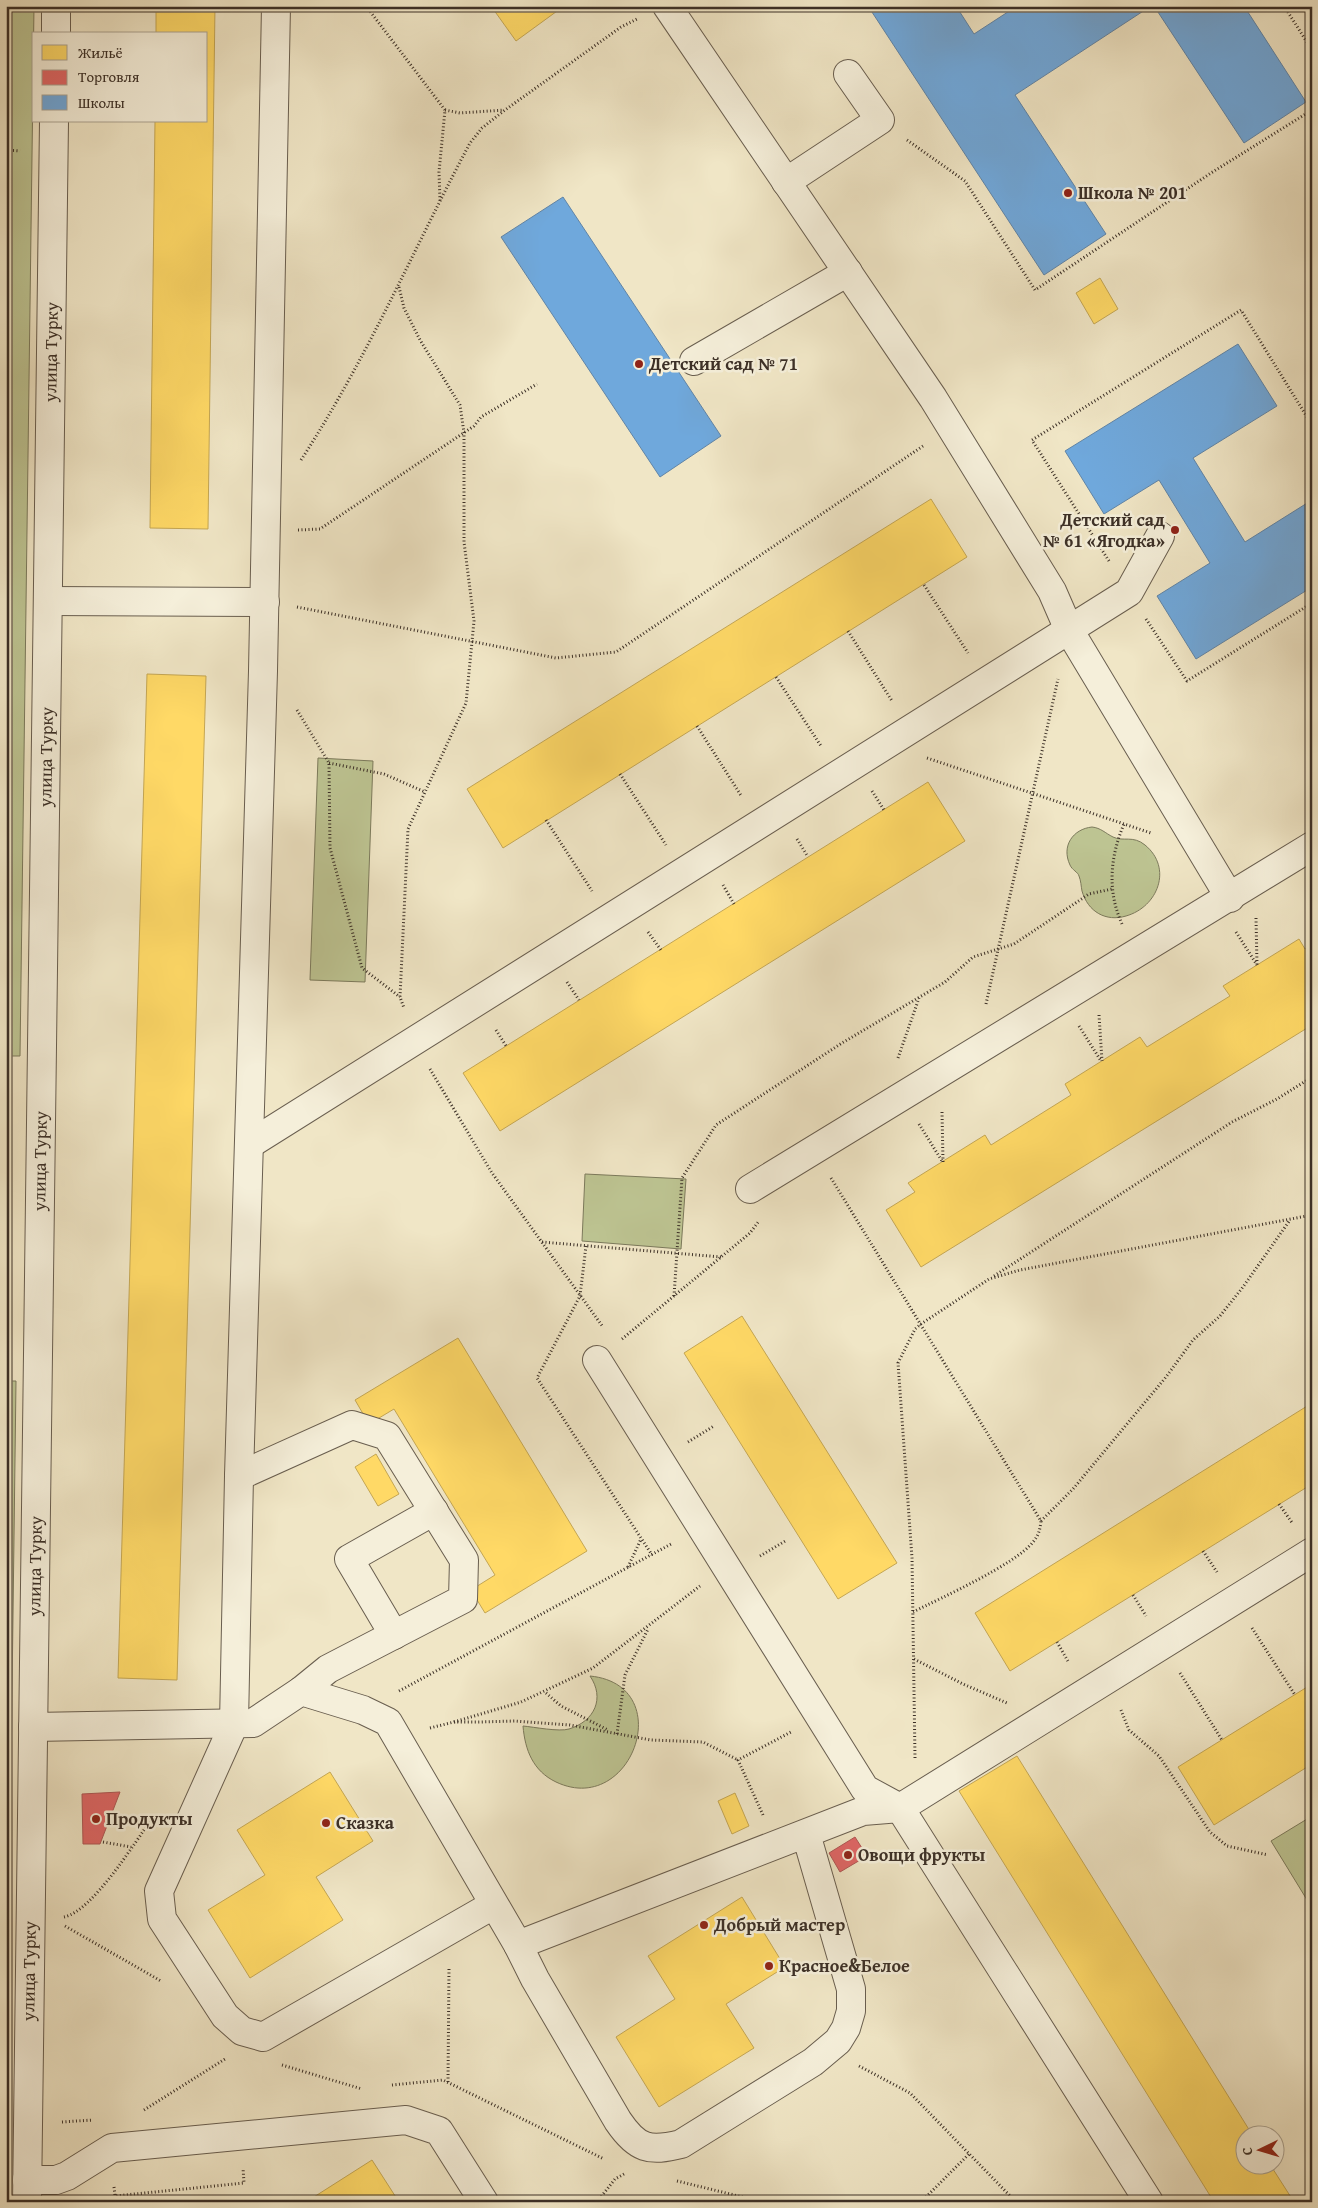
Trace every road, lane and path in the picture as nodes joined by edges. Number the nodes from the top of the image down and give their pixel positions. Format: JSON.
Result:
{"nodes":[{"id":1,"x":56,"y":6,"type":"edge"},
{"id":2,"x":276,"y":6,"type":"edge"},
{"id":3,"x":366,"y":6,"type":"edge"},
{"id":4,"x":1284,"y":6,"type":"edge"},
{"id":5,"x":656,"y":10,"type":"edge"},
{"id":6,"x":56,"y":32,"type":"edge"},
{"id":7,"x":1312,"y":50,"type":"edge"},
{"id":8,"x":848,"y":74,"type":"dead end"},
{"id":9,"x":445,"y":110,"type":"junction"},
{"id":10,"x":505,"y":110,"type":"junction"},
{"id":11,"x":1312,"y":110,"type":"edge"},
{"id":12,"x":880,"y":120,"type":"junction"},
{"id":13,"x":54,"y":122,"type":"edge"},
{"id":14,"x":786,"y":182,"type":"junction"},
{"id":15,"x":440,"y":202,"type":"junction"},
{"id":16,"x":848,"y":272,"type":"junction"},
{"id":17,"x":399,"y":288,"type":"junction"},
{"id":18,"x":694,"y":361,"type":"dead end"},
{"id":19,"x":537,"y":384,"type":"dead end"},
{"id":20,"x":1312,"y":425,"type":"edge"},
{"id":21,"x":952,"y":427,"type":"junction"},
{"id":22,"x":464,"y":434,"type":"junction"},
{"id":23,"x":298,"y":466,"type":"dead end"},
{"id":24,"x":266,"y":531,"type":"junction"},
{"id":25,"x":1160,"y":536,"type":"dead end"},
{"id":26,"x":924,"y":584,"type":"dead end"},
{"id":27,"x":1129,"y":592,"type":"junction"},
{"id":28,"x":48,"y":601,"type":"junction"},
{"id":29,"x":265,"y":602,"type":"junction"},
{"id":30,"x":1312,"y":603,"type":"edge"},
{"id":31,"x":1069,"y":630,"type":"junction"},
{"id":32,"x":848,"y":631,"type":"dead end"},
{"id":33,"x":472,"y":641,"type":"junction"},
{"id":34,"x":263,"y":671,"type":"junction"},
{"id":35,"x":776,"y":677,"type":"dead end"},
{"id":36,"x":986,"y":682,"type":"junction"},
{"id":37,"x":698,"y":726,"type":"dead end"},
{"id":38,"x":911,"y":730,"type":"junction"},
{"id":39,"x":886,"y":744,"type":"junction"},
{"id":40,"x":329,"y":763,"type":"junction"},
{"id":41,"x":620,"y":774,"type":"dead end"},
{"id":42,"x":839,"y":774,"type":"junction"},
{"id":43,"x":425,"y":792,"type":"dead end"},
{"id":44,"x":1033,"y":794,"type":"junction"},
{"id":45,"x":546,"y":820,"type":"dead end"},
{"id":46,"x":759,"y":824,"type":"junction"},
{"id":47,"x":1124,"y":824,"type":"junction"},
{"id":48,"x":1198,"y":844,"type":"junction"},
{"id":49,"x":1312,"y":846,"type":"edge"},
{"id":50,"x":683,"y":872,"type":"junction"},
{"id":51,"x":1256,"y":881,"type":"junction"},
{"id":52,"x":1112,"y":889,"type":"junction"},
{"id":53,"x":1224,"y":901,"type":"junction"},
{"id":54,"x":609,"y":918,"type":"junction"},
{"id":55,"x":999,"y":949,"type":"junction"},
{"id":56,"x":1138,"y":953,"type":"junction"},
{"id":57,"x":1097,"y":978,"type":"junction"},
{"id":58,"x":920,"y":996,"type":"junction"},
{"id":59,"x":400,"y":997,"type":"dead end"},
{"id":60,"x":1062,"y":999,"type":"junction"},
{"id":61,"x":979,"y":1050,"type":"junction"},
{"id":62,"x":941,"y":1073,"type":"junction"},
{"id":63,"x":1312,"y":1077,"type":"edge"},
{"id":64,"x":904,"y":1095,"type":"junction"},
{"id":65,"x":250,"y":1144,"type":"junction"},
{"id":66,"x":814,"y":1150,"type":"junction"},
{"id":67,"x":750,"y":1188,"type":"joint"},
{"id":68,"x":1312,"y":1215,"type":"edge"},
{"id":69,"x":1290,"y":1219,"type":"junction"},
{"id":70,"x":541,"y":1242,"type":"dead end"},
{"id":71,"x":677,"y":1254,"type":"junction"},
{"id":72,"x":722,"y":1257,"type":"junction"},
{"id":73,"x":989,"y":1279,"type":"junction"},
{"id":74,"x":674,"y":1296,"type":"junction"},
{"id":75,"x":921,"y":1324,"type":"junction"},
{"id":76,"x":597,"y":1360,"type":"joint"},
{"id":77,"x":714,"y":1426,"type":"dead end"},
{"id":78,"x":686,"y":1443,"type":"dead end"},
{"id":79,"x":239,"y":1476,"type":"junction"},
{"id":80,"x":434,"y":1511,"type":"junction"},
{"id":81,"x":1041,"y":1521,"type":"junction"},
{"id":82,"x":701,"y":1527,"type":"junction"},
{"id":83,"x":641,"y":1538,"type":"dead end"},
{"id":84,"x":787,"y":1540,"type":"dead end"},
{"id":85,"x":1312,"y":1552,"type":"edge"},
{"id":86,"x":726,"y":1566,"type":"junction"},
{"id":87,"x":628,"y":1568,"type":"junction"},
{"id":88,"x":1235,"y":1600,"type":"junction"},
{"id":89,"x":913,"y":1612,"type":"junction"},
{"id":90,"x":649,"y":1626,"type":"junction"},
{"id":91,"x":394,"y":1635,"type":"junction"},
{"id":92,"x":1163,"y":1645,"type":"junction"},
{"id":93,"x":914,"y":1658,"type":"junction"},
{"id":94,"x":1109,"y":1679,"type":"junction"},
{"id":95,"x":301,"y":1691,"type":"junction"},
{"id":96,"x":546,"y":1692,"type":"junction"},
{"id":97,"x":1295,"y":1695,"type":"dead end"},
{"id":98,"x":363,"y":1710,"type":"junction"},
{"id":99,"x":819,"y":1716,"type":"junction"},
{"id":100,"x":1048,"y":1717,"type":"junction"},
{"id":101,"x":454,"y":1722,"type":"junction"},
{"id":102,"x":234,"y":1724,"type":"junction"},
{"id":103,"x":33,"y":1727,"type":"junction"},
{"id":104,"x":617,"y":1734,"type":"junction"},
{"id":105,"x":395,"y":1735,"type":"junction"},
{"id":106,"x":1222,"y":1740,"type":"dead end"},
{"id":107,"x":738,"y":1760,"type":"junction"},
{"id":108,"x":908,"y":1803,"type":"junction"},
{"id":109,"x":159,"y":1810,"type":"dead end"},
{"id":110,"x":806,"y":1834,"type":"junction"},
{"id":111,"x":103,"y":1842,"type":"dead end"},
{"id":112,"x":777,"y":1846,"type":"junction"},
{"id":113,"x":131,"y":1847,"type":"junction"},
{"id":114,"x":1268,"y":1855,"type":"dead end"},
{"id":115,"x":493,"y":1905,"type":"junction"},
{"id":116,"x":58,"y":1918,"type":"dead end"},
{"id":117,"x":67,"y":1929,"type":"dead end"},
{"id":118,"x":518,"y":1945,"type":"junction"},
{"id":119,"x":449,"y":1965,"type":"dead end"},
{"id":120,"x":162,"y":1982,"type":"dead end"},
{"id":121,"x":233,"y":2054,"type":"dead end"},
{"id":122,"x":279,"y":2060,"type":"dead end"},
{"id":123,"x":851,"y":2062,"type":"dead end"},
{"id":124,"x":448,"y":2082,"type":"dead end"},
{"id":125,"x":362,"y":2089,"type":"dead end"},
{"id":126,"x":142,"y":2112,"type":"dead end"},
{"id":127,"x":969,"y":2154,"type":"junction"},
{"id":128,"x":628,"y":2171,"type":"dead end"},
{"id":129,"x":27,"y":2191,"type":"edge"},
{"id":130,"x":484,"y":2202,"type":"edge"},
{"id":131,"x":597,"y":2202,"type":"edge"},
{"id":132,"x":921,"y":2202,"type":"edge"},
{"id":133,"x":1016,"y":2202,"type":"edge"},
{"id":134,"x":1149,"y":2202,"type":"edge"}],
"edges":[{"from":1,"to":6,"type":"street"},
{"from":2,"to":24,"type":"street"},
{"from":3,"to":9,"type":"path"},
{"from":4,"to":7,"type":"path"},
{"from":5,"to":10,"type":"path"},
{"from":5,"to":14,"type":"street"},
{"from":8,"to":12,"type":"street"},
{"from":9,"to":10,"type":"path"},
{"from":9,"to":15,"type":"path"},
{"from":10,"to":15,"type":"path"},
{"from":11,"to":12,"type":"path"},
{"from":12,"to":14,"type":"street"},
{"from":13,"to":28,"type":"street","name":"улица Турку"},
{"from":14,"to":16,"type":"street"},
{"from":15,"to":17,"type":"path"},
{"from":16,"to":18,"type":"street"},
{"from":16,"to":21,"type":"street"},
{"from":17,"to":22,"type":"path"},
{"from":17,"to":23,"type":"path"},
{"from":19,"to":22,"type":"path"},
{"from":20,"to":27,"type":"path"},
{"from":21,"to":31,"type":"street"},
{"from":21,"to":33,"type":"path"},
{"from":22,"to":24,"type":"path"},
{"from":22,"to":33,"type":"path"},
{"from":24,"to":29,"type":"street"},
{"from":25,"to":27,"type":"street"},
{"from":26,"to":36,"type":"path"},
{"from":27,"to":30,"type":"path"},
{"from":27,"to":31,"type":"street"},
{"from":28,"to":29,"type":"street"},
{"from":28,"to":103,"type":"street","name":"улица Турку"},
{"from":29,"to":33,"type":"path"},
{"from":29,"to":34,"type":"street"},
{"from":31,"to":36,"type":"street"},
{"from":31,"to":44,"type":"path"},
{"from":31,"to":48,"type":"street"},
{"from":32,"to":38,"type":"path"},
{"from":34,"to":40,"type":"path"},
{"from":34,"to":65,"type":"street"},
{"from":35,"to":42,"type":"path"},
{"from":36,"to":38,"type":"street"},
{"from":37,"to":46,"type":"path"},
{"from":38,"to":39,"type":"street"},
{"from":39,"to":42,"type":"street"},
{"from":39,"to":44,"type":"path"},
{"from":40,"to":43,"type":"path"},
{"from":40,"to":59,"type":"path"},
{"from":41,"to":50,"type":"path"},
{"from":42,"to":46,"type":"street"},
{"from":44,"to":47,"type":"path"},
{"from":44,"to":55,"type":"path"},
{"from":45,"to":54,"type":"path"},
{"from":46,"to":50,"type":"street"},
{"from":47,"to":48,"type":"path"},
{"from":47,"to":52,"type":"path"},
{"from":48,"to":53,"type":"street"},
{"from":49,"to":51,"type":"street"},
{"from":50,"to":54,"type":"street"},
{"from":51,"to":53,"type":"street"},
{"from":51,"to":53,"type":"path"},
{"from":52,"to":55,"type":"path"},
{"from":52,"to":56,"type":"path"},
{"from":53,"to":56,"type":"street"},
{"from":54,"to":65,"type":"street"},
{"from":55,"to":58,"type":"path"},
{"from":55,"to":61,"type":"path"},
{"from":56,"to":57,"type":"street"},
{"from":57,"to":60,"type":"street"},
{"from":57,"to":60,"type":"path"},
{"from":58,"to":64,"type":"path"},
{"from":58,"to":71,"type":"path"},
{"from":60,"to":61,"type":"street"},
{"from":61,"to":62,"type":"street"},
{"from":62,"to":64,"type":"street"},
{"from":62,"to":64,"type":"path"},
{"from":63,"to":73,"type":"path"},
{"from":64,"to":66,"type":"street"},
{"from":65,"to":79,"type":"street"},
{"from":66,"to":67,"type":"street"},
{"from":66,"to":75,"type":"path"},
{"from":67,"to":72,"type":"path"},
{"from":68,"to":69,"type":"path"},
{"from":69,"to":73,"type":"path"},
{"from":69,"to":81,"type":"path"},
{"from":70,"to":71,"type":"path"},
{"from":71,"to":72,"type":"path"},
{"from":71,"to":74,"type":"path"},
{"from":72,"to":74,"type":"path"},
{"from":73,"to":75,"type":"path"},
{"from":74,"to":76,"type":"path"},
{"from":75,"to":81,"type":"path"},
{"from":75,"to":89,"type":"path"},
{"from":76,"to":82,"type":"street"},
{"from":77,"to":78,"type":"path"},
{"from":79,"to":80,"type":"street"},
{"from":79,"to":102,"type":"street"},
{"from":80,"to":91,"type":"street"},
{"from":80,"to":91,"type":"street"},
{"from":81,"to":89,"type":"path"},
{"from":82,"to":86,"type":"street"},
{"from":82,"to":87,"type":"path"},
{"from":83,"to":87,"type":"path"},
{"from":84,"to":86,"type":"path"},
{"from":85,"to":88,"type":"street"},
{"from":86,"to":90,"type":"path"},
{"from":86,"to":99,"type":"street"},
{"from":87,"to":98,"type":"path"},
{"from":88,"to":92,"type":"street"},
{"from":88,"to":97,"type":"path"},
{"from":89,"to":93,"type":"path"},
{"from":90,"to":96,"type":"path"},
{"from":90,"to":104,"type":"path"},
{"from":91,"to":95,"type":"street"},
{"from":92,"to":94,"type":"street"},
{"from":92,"to":106,"type":"path"},
{"from":93,"to":100,"type":"path"},
{"from":93,"to":108,"type":"path"},
{"from":94,"to":100,"type":"street"},
{"from":94,"to":114,"type":"path"},
{"from":95,"to":98,"type":"street"},
{"from":95,"to":102,"type":"street"},
{"from":96,"to":101,"type":"path"},
{"from":96,"to":104,"type":"path"},
{"from":98,"to":105,"type":"street"},
{"from":99,"to":107,"type":"path"},
{"from":99,"to":108,"type":"street"},
{"from":100,"to":108,"type":"street"},
{"from":101,"to":104,"type":"path"},
{"from":101,"to":105,"type":"path"},
{"from":102,"to":103,"type":"street"},
{"from":102,"to":115,"type":"street"},
{"from":103,"to":129,"type":"street","name":"улица Турку"},
{"from":104,"to":107,"type":"path"},
{"from":105,"to":115,"type":"street"},
{"from":107,"to":112,"type":"path"},
{"from":108,"to":110,"type":"street"},
{"from":108,"to":134,"type":"street"},
{"from":109,"to":113,"type":"path"},
{"from":110,"to":112,"type":"street"},
{"from":110,"to":118,"type":"street"},
{"from":111,"to":113,"type":"path"},
{"from":112,"to":118,"type":"street"},
{"from":113,"to":116,"type":"path"},
{"from":115,"to":118,"type":"street"},
{"from":117,"to":120,"type":"path"},
{"from":119,"to":124,"type":"path"},
{"from":121,"to":126,"type":"path"},
{"from":122,"to":125,"type":"path"},
{"from":123,"to":127,"type":"path"},
{"from":127,"to":132,"type":"path"},
{"from":127,"to":133,"type":"path"},
{"from":128,"to":131,"type":"path"},
{"from":129,"to":130,"type":"street"}]}
